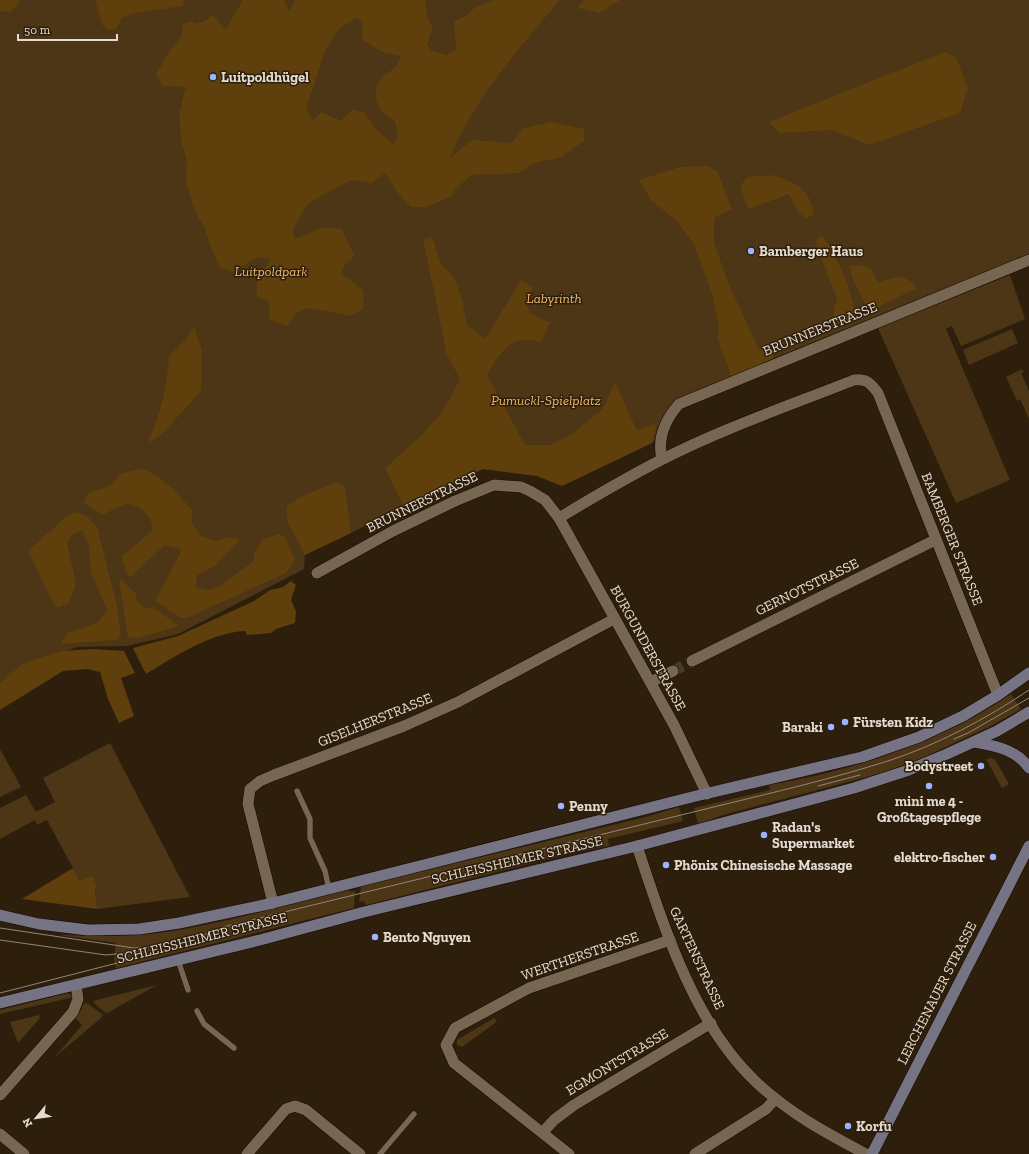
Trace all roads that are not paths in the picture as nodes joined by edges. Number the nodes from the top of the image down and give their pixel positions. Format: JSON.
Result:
{"nodes":[{"id":1,"x":1029,"y":260,"type":"edge"},
{"id":2,"x":662,"y":460,"type":"junction"},
{"id":3,"x":559,"y":518,"type":"junction"},
{"id":4,"x":935,"y":540,"type":"junction"},
{"id":5,"x":317,"y":573,"type":"dead end"},
{"id":6,"x":614,"y":619,"type":"junction"},
{"id":7,"x":692,"y":661,"type":"tunnel mouth"},
{"id":8,"x":673,"y":671,"type":"tunnel mouth"},
{"id":9,"x":1029,"y":673,"type":"edge"},
{"id":10,"x":650,"y":682,"type":"junction"},
{"id":11,"x":998,"y":696,"type":"junction"},
{"id":12,"x":1029,"y":712,"type":"edge"},
{"id":13,"x":974,"y":742,"type":"junction"},
{"id":14,"x":1029,"y":768,"type":"edge"},
{"id":15,"x":297,"y":791,"type":"dead end"},
{"id":16,"x":707,"y":794,"type":"junction"},
{"id":17,"x":637,"y":846,"type":"junction"},
{"id":18,"x":1029,"y":846,"type":"edge"},
{"id":19,"x":329,"y":889,"type":"junction"},
{"id":20,"x":273,"y":903,"type":"junction"},
{"id":21,"x":0,"y":916,"type":"edge"},
{"id":22,"x":670,"y":940,"type":"junction"},
{"id":23,"x":178,"y":960,"type":"junction"},
{"id":24,"x":76,"y":985,"type":"junction"},
{"id":25,"x":188,"y":990,"type":"dead end"},
{"id":26,"x":0,"y":1004,"type":"edge"},
{"id":27,"x":198,"y":1012,"type":"dead end"},
{"id":28,"x":711,"y":1023,"type":"junction"},
{"id":29,"x":234,"y":1048,"type":"dead end"},
{"id":30,"x":0,"y":1095,"type":"edge"},
{"id":31,"x":775,"y":1099,"type":"junction"},
{"id":32,"x":414,"y":1114,"type":"dead end"},
{"id":33,"x":543,"y":1132,"type":"junction"},
{"id":34,"x":0,"y":1134,"type":"edge"},
{"id":35,"x":24,"y":1154,"type":"edge"},
{"id":36,"x":247,"y":1154,"type":"edge"},
{"id":37,"x":360,"y":1154,"type":"edge"},
{"id":38,"x":380,"y":1154,"type":"edge"},
{"id":39,"x":569,"y":1154,"type":"edge"},
{"id":40,"x":695,"y":1154,"type":"edge"},
{"id":41,"x":866,"y":1154,"type":"edge"},
{"id":42,"x":872,"y":1154,"type":"edge"}],
"edges":[{"from":1,"to":2,"type":"street","name":"BRUNNERSTRASSE"},
{"from":2,"to":3,"type":"street"},
{"from":2,"to":4,"type":"street","name":"BAMBERGER STRASSE"},
{"from":3,"to":5,"type":"street","name":"BRUNNERSTRASSE"},
{"from":3,"to":6,"type":"street","name":"BURGUNDERSTRASSE"},
{"from":4,"to":7,"type":"street","name":"GERNOTSTRASSE"},
{"from":4,"to":11,"type":"street","name":"BAMBERGER STRASSE"},
{"from":6,"to":10,"type":"street","name":"BURGUNDERSTRASSE"},
{"from":6,"to":20,"type":"street","name":"GISELHERSTRASSE"},
{"from":8,"to":10,"type":"street"},
{"from":9,"to":11,"type":"main road","name":"SCHLEISSHEIMER STRASSE"},
{"from":10,"to":16,"type":"street","name":"BURGUNDERSTRASSE"},
{"from":11,"to":16,"type":"main road","name":"SCHLEISSHEIMER STRASSE"},
{"from":12,"to":13,"type":"main road","name":"SCHLEISSHEIMER STRASSE"},
{"from":13,"to":14,"type":"main road"},
{"from":13,"to":17,"type":"main road","name":"SCHLEISSHEIMER STRASSE"},
{"from":15,"to":19,"type":"lane"},
{"from":16,"to":19,"type":"main road","name":"SCHLEISSHEIMER STRASSE"},
{"from":17,"to":22,"type":"street","name":"GARTENSTRASSE"},
{"from":17,"to":23,"type":"main road","name":"SCHLEISSHEIMER STRASSE"},
{"from":18,"to":42,"type":"main road","name":"LERCHENAUER STRASSE"},
{"from":19,"to":20,"type":"main road","name":"SCHLEISSHEIMER STRASSE"},
{"from":20,"to":21,"type":"main road","name":"SCHLEISSHEIMER STRASSE"},
{"from":22,"to":28,"type":"street","name":"GARTENSTRASSE"},
{"from":22,"to":33,"type":"street","name":"WERTHERSTRASSE"},
{"from":23,"to":24,"type":"main road","name":"SCHLEISSHEIMER STRASSE"},
{"from":23,"to":25,"type":"lane"},
{"from":24,"to":26,"type":"main road","name":"SCHLEISSHEIMER STRASSE"},
{"from":24,"to":30,"type":"street"},
{"from":27,"to":29,"type":"lane"},
{"from":28,"to":31,"type":"street","name":"GARTENSTRASSE"},
{"from":28,"to":33,"type":"street","name":"EGMONTSTRASSE"},
{"from":31,"to":40,"type":"street"},
{"from":31,"to":41,"type":"street","name":"GARTENSTRASSE"},
{"from":32,"to":38,"type":"lane"},
{"from":33,"to":39,"type":"street"},
{"from":34,"to":35,"type":"street"},
{"from":36,"to":37,"type":"street"}]}
